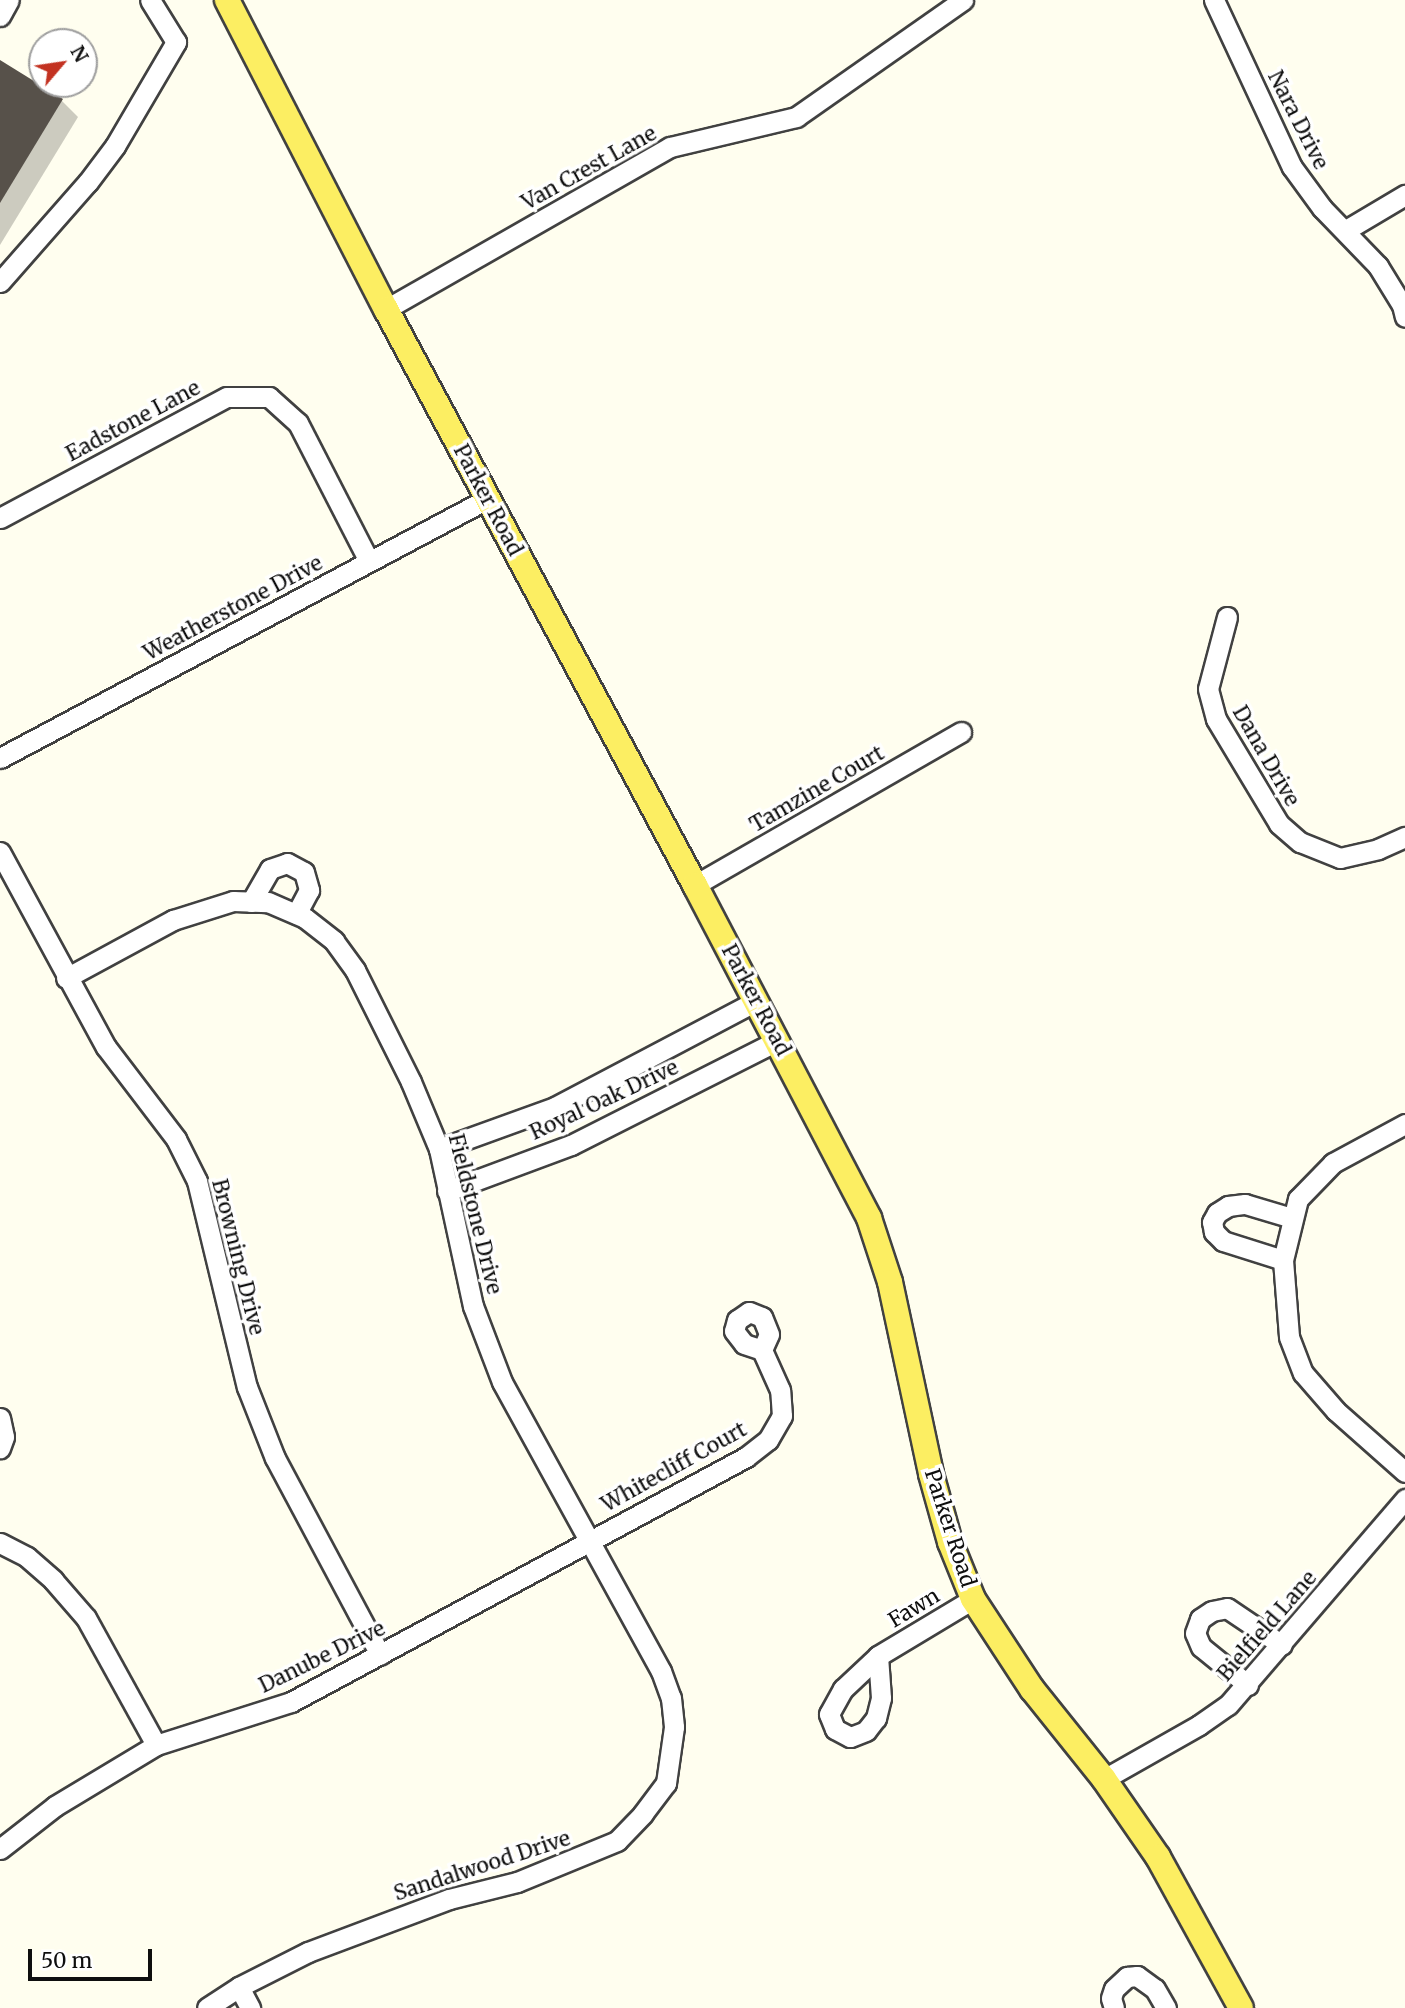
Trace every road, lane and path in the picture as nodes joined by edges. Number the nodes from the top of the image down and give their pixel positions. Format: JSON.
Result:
{"nodes":[{"id":1,"x":9,"y":0,"type":"edge"},
{"id":2,"x":150,"y":0,"type":"edge"},
{"id":3,"x":227,"y":0,"type":"edge"},
{"id":4,"x":963,"y":0,"type":"edge"},
{"id":5,"x":1214,"y":0,"type":"edge"},
{"id":6,"x":0,"y":16,"type":"edge"},
{"id":7,"x":1405,"y":195,"type":"edge"},
{"id":8,"x":1346,"y":230,"type":"junction"},
{"id":9,"x":0,"y":282,"type":"edge"},
{"id":10,"x":386,"y":309,"type":"junction"},
{"id":11,"x":1405,"y":317,"type":"edge"},
{"id":12,"x":487,"y":499,"type":"junction"},
{"id":13,"x":0,"y":518,"type":"edge"},
{"id":14,"x":369,"y":561,"type":"junction"},
{"id":15,"x":1227,"y":617,"type":"dead end"},
{"id":16,"x":961,"y":732,"type":"dead end"},
{"id":17,"x":0,"y":758,"type":"edge"},
{"id":18,"x":1405,"y":837,"type":"edge"},
{"id":19,"x":0,"y":852,"type":"edge"},
{"id":20,"x":695,"y":885,"type":"junction"},
{"id":21,"x":251,"y":902,"type":"junction"},
{"id":22,"x":296,"y":914,"type":"junction"},
{"id":23,"x":66,"y":978,"type":"junction"},
{"id":24,"x":756,"y":1001,"type":"junction"},
{"id":25,"x":777,"y":1041,"type":"junction"},
{"id":26,"x":1405,"y":1124,"type":"edge"},
{"id":27,"x":439,"y":1149,"type":"junction"},
{"id":28,"x":447,"y":1191,"type":"junction"},
{"id":29,"x":1292,"y":1218,"type":"junction"},
{"id":30,"x":1283,"y":1260,"type":"junction"},
{"id":31,"x":762,"y":1350,"type":"dead end"},
{"id":32,"x":0,"y":1418,"type":"edge"},
{"id":33,"x":0,"y":1448,"type":"edge"},
{"id":34,"x":1405,"y":1472,"type":"edge"},
{"id":35,"x":1405,"y":1499,"type":"edge"},
{"id":36,"x":590,"y":1540,"type":"junction"},
{"id":37,"x":0,"y":1543,"type":"edge"},
{"id":38,"x":973,"y":1599,"type":"junction"},
{"id":39,"x":1282,"y":1645,"type":"junction"},
{"id":40,"x":380,"y":1655,"type":"junction"},
{"id":41,"x":878,"y":1656,"type":"dead end"},
{"id":42,"x":1248,"y":1685,"type":"junction"},
{"id":43,"x":156,"y":1745,"type":"junction"},
{"id":44,"x":1104,"y":1779,"type":"junction"},
{"id":45,"x":0,"y":1849,"type":"edge"},
{"id":46,"x":239,"y":1987,"type":"junction"},
{"id":47,"x":207,"y":2008,"type":"edge"},
{"id":48,"x":250,"y":2008,"type":"edge"},
{"id":49,"x":1114,"y":2008,"type":"edge"},
{"id":50,"x":1166,"y":2008,"type":"edge"},
{"id":51,"x":1241,"y":2008,"type":"edge"}],
"edges":[{"from":1,"to":6,"type":"street"},
{"from":2,"to":9,"type":"street"},
{"from":3,"to":10,"type":"main road","name":"Parker Road"},
{"from":4,"to":10,"type":"street","name":"Van Crest Lane"},
{"from":5,"to":8,"type":"street","name":"Nara Drive"},
{"from":7,"to":8,"type":"street"},
{"from":8,"to":11,"type":"street","name":"Nara Drive"},
{"from":10,"to":12,"type":"main road","name":"Parker Road"},
{"from":12,"to":14,"type":"street","name":"Weatherstone Drive"},
{"from":12,"to":20,"type":"main road","name":"Parker Road"},
{"from":13,"to":14,"type":"street","name":"Eadstone Lane"},
{"from":14,"to":17,"type":"street","name":"Weatherstone Drive"},
{"from":15,"to":18,"type":"street","name":"Dana Drive"},
{"from":16,"to":20,"type":"street","name":"Tamzine Court"},
{"from":19,"to":23,"type":"street","name":"Browning Drive"},
{"from":20,"to":24,"type":"main road","name":"Parker Road"},
{"from":21,"to":22,"type":"street","name":"Fieldstone Drive"},
{"from":21,"to":22,"type":"street"},
{"from":21,"to":23,"type":"street","name":"Fieldstone Drive"},
{"from":22,"to":27,"type":"street","name":"Fieldstone Drive"},
{"from":23,"to":40,"type":"street","name":"Browning Drive"},
{"from":24,"to":25,"type":"main road","name":"Parker Road"},
{"from":24,"to":27,"type":"street","name":"Royal Oak Drive"},
{"from":25,"to":28,"type":"street","name":"Royal Oak Drive"},
{"from":25,"to":38,"type":"main road","name":"Parker Road"},
{"from":26,"to":29,"type":"street"},
{"from":27,"to":28,"type":"street","name":"Fieldstone Drive"},
{"from":28,"to":36,"type":"street","name":"Fieldstone Drive"},
{"from":29,"to":30,"type":"street"},
{"from":29,"to":30,"type":"street"},
{"from":30,"to":34,"type":"street"},
{"from":31,"to":36,"type":"street","name":"Whitecliff Court"},
{"from":32,"to":33,"type":"street"},
{"from":35,"to":39,"type":"street","name":"Bielfield Lane"},
{"from":36,"to":40,"type":"street","name":"Danube Drive"},
{"from":36,"to":46,"type":"street","name":"Sandalwood Drive"},
{"from":37,"to":43,"type":"street"},
{"from":38,"to":41,"type":"street","name":"Fawn"},
{"from":38,"to":44,"type":"main road","name":"Parker Road"},
{"from":39,"to":42,"type":"street","name":"Bielfield Lane"},
{"from":39,"to":42,"type":"street"},
{"from":40,"to":43,"type":"street","name":"Danube Drive"},
{"from":42,"to":44,"type":"street","name":"Bielfield Lane"},
{"from":43,"to":45,"type":"street","name":"Danube Drive"},
{"from":44,"to":51,"type":"main road","name":"Parker Road"},
{"from":46,"to":47,"type":"street","name":"Sandalwood Drive"},
{"from":46,"to":48,"type":"street"},
{"from":49,"to":50,"type":"street"}]}
